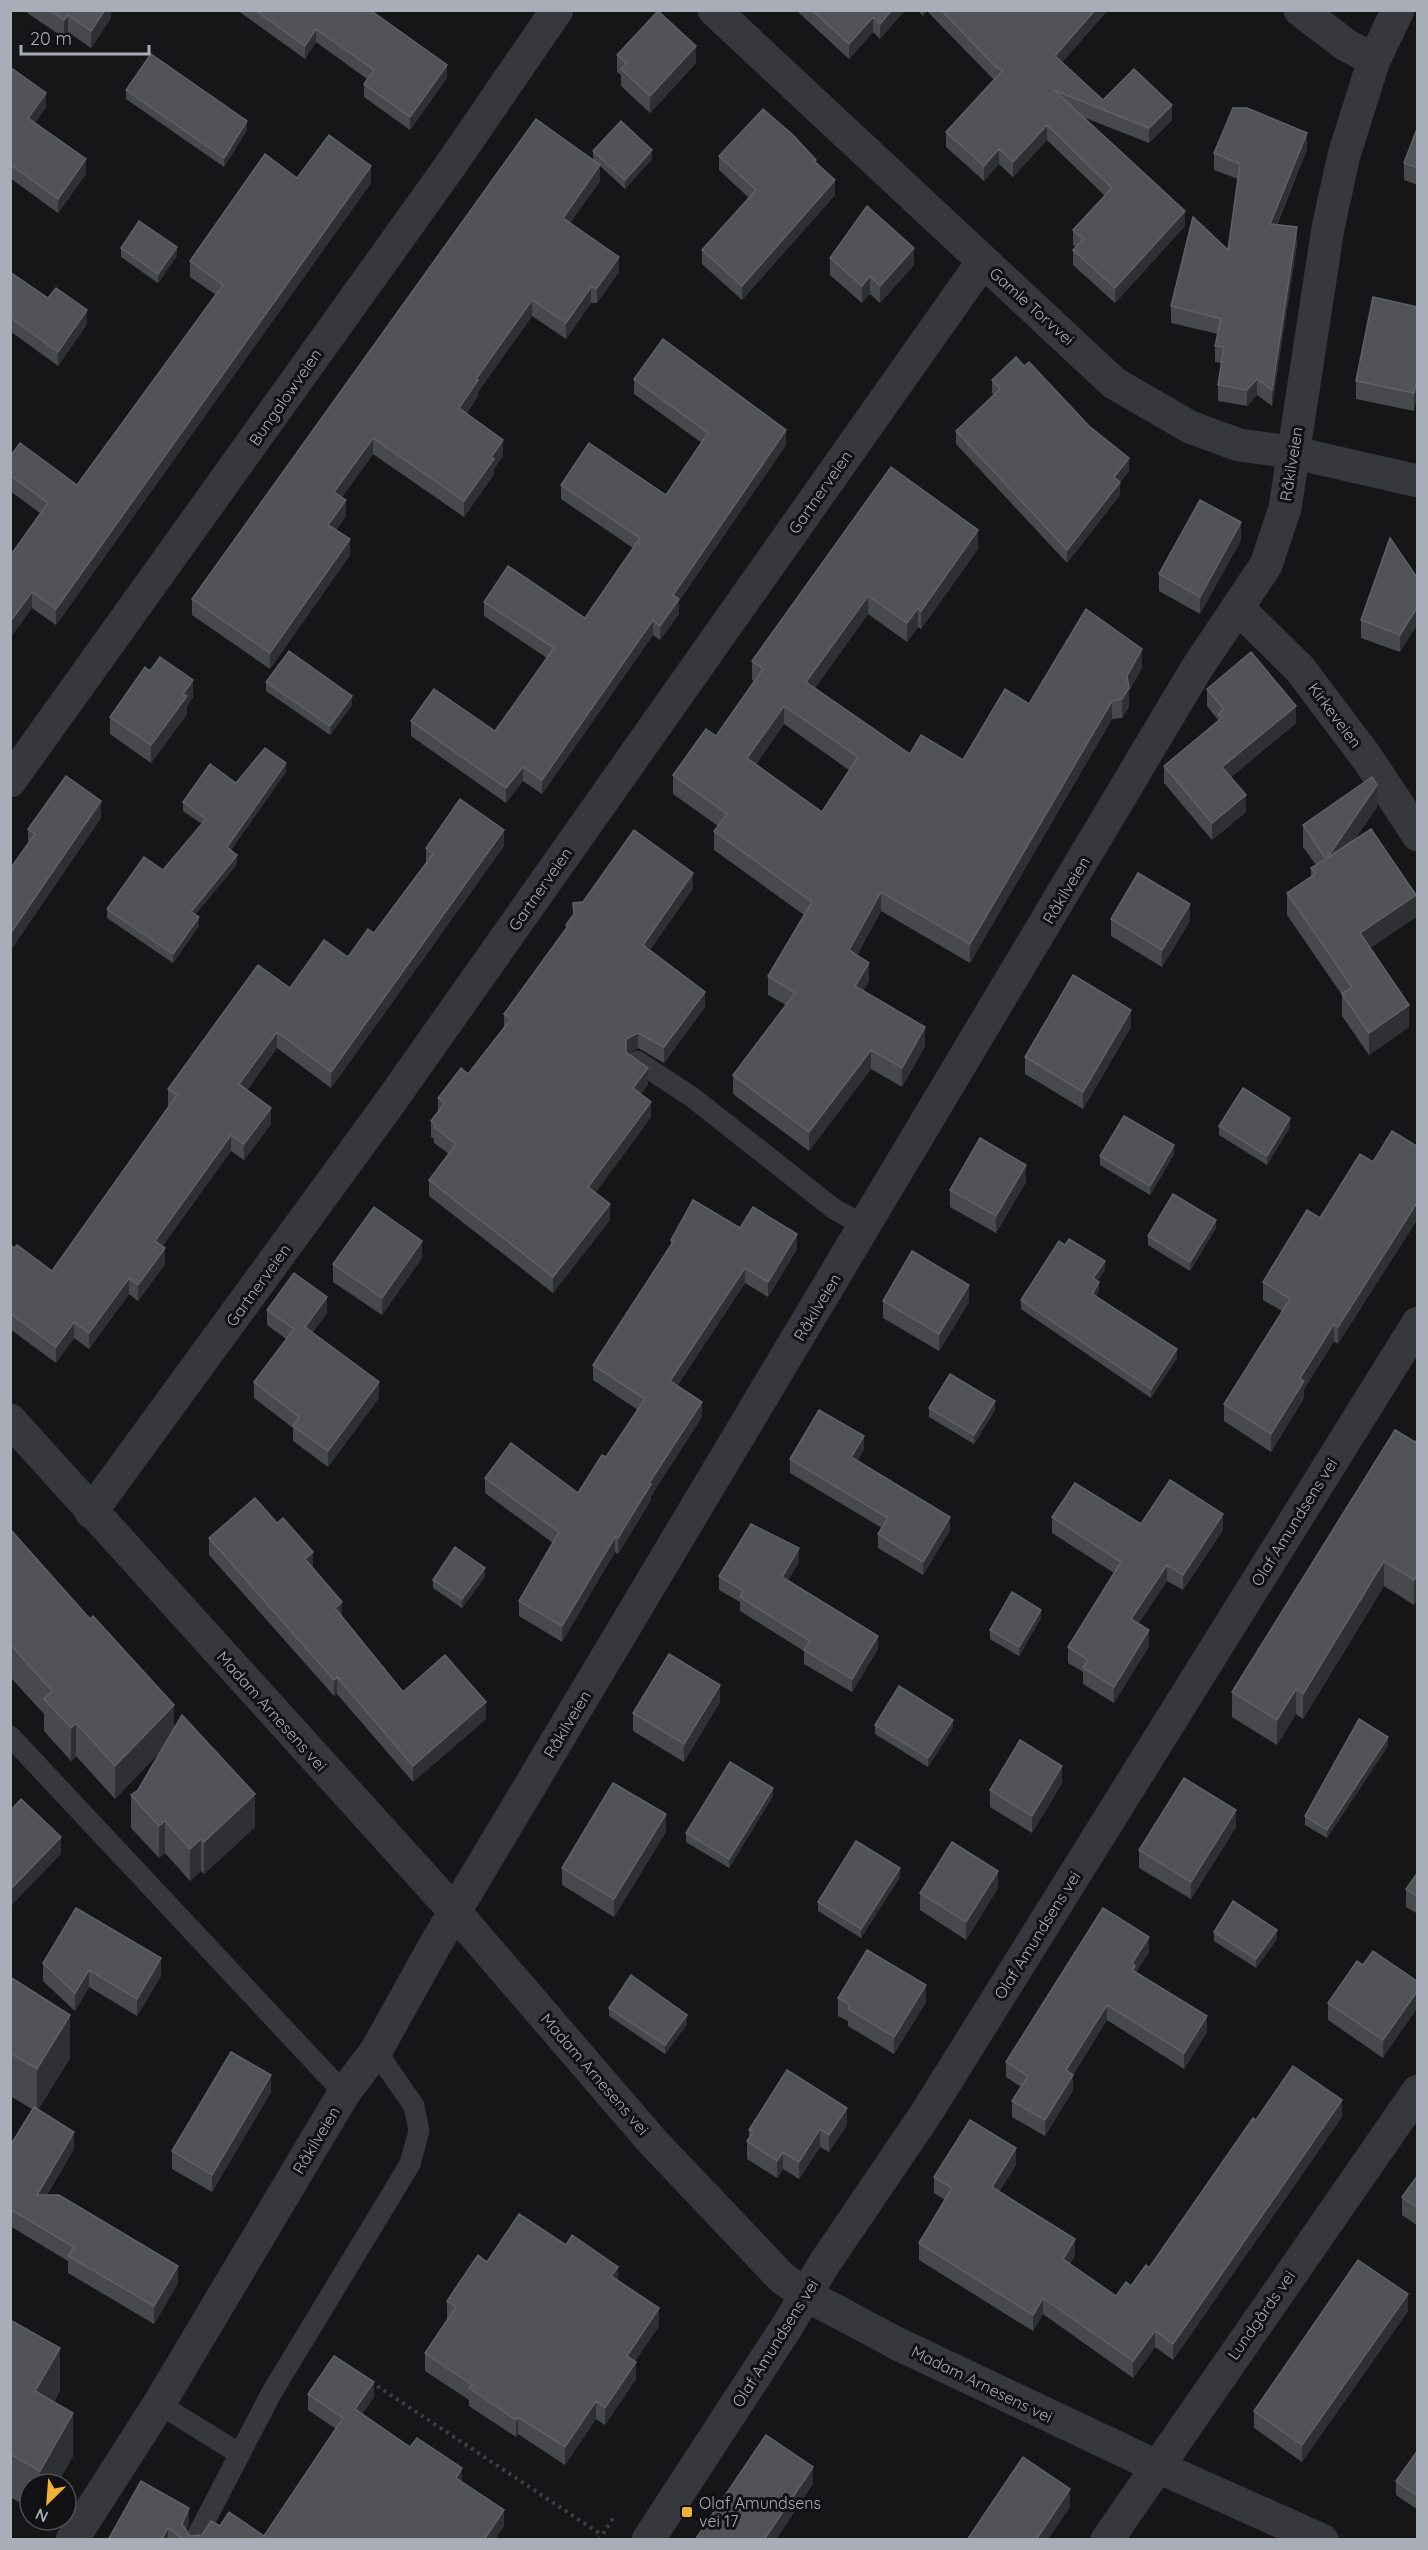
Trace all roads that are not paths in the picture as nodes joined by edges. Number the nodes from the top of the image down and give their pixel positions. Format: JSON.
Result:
{"nodes":[{"id":1,"x":557,"y":10,"type":"edge"},
{"id":2,"x":714,"y":10,"type":"edge"},
{"id":3,"x":1300,"y":10,"type":"edge"},
{"id":4,"x":1398,"y":10,"type":"edge"},
{"id":5,"x":1374,"y":60,"type":"junction"},
{"id":6,"x":983,"y":261,"type":"junction"},
{"id":7,"x":1292,"y":452,"type":"junction"},
{"id":8,"x":1418,"y":481,"type":"edge"},
{"id":9,"x":1238,"y":608,"type":"junction"},
{"id":10,"x":10,"y":781,"type":"edge"},
{"id":11,"x":1418,"y":835,"type":"edge"},
{"id":12,"x":637,"y":1061,"type":"edge"},
{"id":13,"x":865,"y":1226,"type":"junction"},
{"id":14,"x":1418,"y":1323,"type":"edge"},
{"id":15,"x":10,"y":1420,"type":"edge"},
{"id":16,"x":92,"y":1512,"type":"junction"},
{"id":17,"x":10,"y":1736,"type":"edge"},
{"id":18,"x":455,"y":1912,"type":"junction"},
{"id":19,"x":376,"y":2051,"type":"junction"},
{"id":20,"x":1418,"y":2091,"type":"edge"},
{"id":21,"x":344,"y":2093,"type":"junction"},
{"id":22,"x":806,"y":2295,"type":"junction"},
{"id":23,"x":159,"y":2404,"type":"junction"},
{"id":24,"x":240,"y":2454,"type":"junction"},
{"id":25,"x":1156,"y":2466,"type":"junction"},
{"id":26,"x":72,"y":2540,"type":"edge"},
{"id":27,"x":195,"y":2540,"type":"edge"},
{"id":28,"x":648,"y":2540,"type":"edge"},
{"id":29,"x":1107,"y":2540,"type":"edge"},
{"id":30,"x":1322,"y":2540,"type":"edge"}],
"edges":[{"from":1,"to":10,"type":"street","name":"Bungalowveien"},
{"from":2,"to":6,"type":"street","name":"Gamle Torvvei"},
{"from":3,"to":5,"type":"street"},
{"from":4,"to":5,"type":"street","name":"Råkilveien"},
{"from":5,"to":7,"type":"street","name":"Råkilveien"},
{"from":6,"to":7,"type":"street","name":"Gamle Torvvei"},
{"from":6,"to":16,"type":"street","name":"Gartnerveien"},
{"from":7,"to":8,"type":"street","name":"Gamle Torvvei"},
{"from":7,"to":9,"type":"street","name":"Råkilveien"},
{"from":9,"to":11,"type":"street","name":"Kirkeveien"},
{"from":9,"to":13,"type":"street","name":"Råkilveien"},
{"from":12,"to":13,"type":"lane"},
{"from":13,"to":18,"type":"street","name":"Råkilveien"},
{"from":14,"to":22,"type":"street","name":"Olaf Amundsens vei"},
{"from":15,"to":16,"type":"street","name":"Madam Arnesens vei"},
{"from":16,"to":18,"type":"street","name":"Madam Arnesens vei"},
{"from":17,"to":21,"type":"lane"},
{"from":18,"to":19,"type":"street","name":"Råkilveien"},
{"from":18,"to":22,"type":"street","name":"Madam Arnesens vei"},
{"from":19,"to":21,"type":"street","name":"Råkilveien"},
{"from":19,"to":24,"type":"lane"},
{"from":20,"to":25,"type":"street","name":"Lundgårds vei"},
{"from":21,"to":23,"type":"street","name":"Råkilveien"},
{"from":22,"to":25,"type":"street","name":"Madam Arnesens vei"},
{"from":22,"to":28,"type":"street","name":"Olaf Amundsens vei"},
{"from":23,"to":24,"type":"lane"},
{"from":23,"to":26,"type":"street","name":"Råkilveien"},
{"from":24,"to":27,"type":"lane"},
{"from":25,"to":29,"type":"street","name":"Lundgårds vei"},
{"from":25,"to":30,"type":"street","name":"Madam Arnesens vei"}]}
